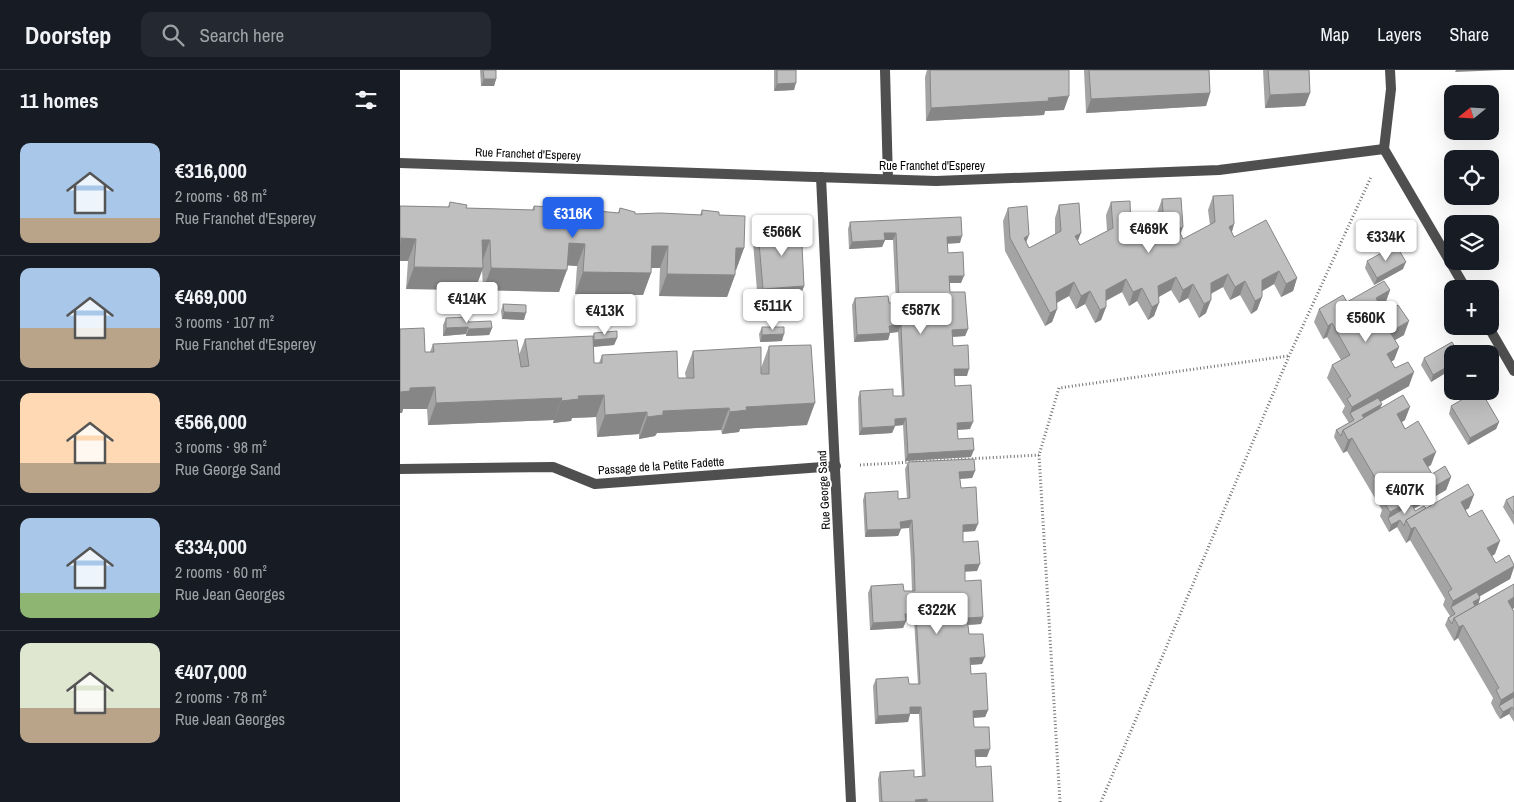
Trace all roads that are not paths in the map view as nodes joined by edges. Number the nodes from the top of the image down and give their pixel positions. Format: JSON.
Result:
{"nodes":[{"id":1,"x":885,"y":70,"type":"edge"},
{"id":2,"x":1390,"y":70,"type":"edge"},
{"id":3,"x":1384,"y":149,"type":"junction"},
{"id":4,"x":400,"y":163,"type":"edge"},
{"id":5,"x":820,"y":177,"type":"junction"},
{"id":6,"x":888,"y":179,"type":"junction"},
{"id":7,"x":1461,"y":280,"type":"edge"},
{"id":8,"x":1493,"y":335,"type":"edge"},
{"id":9,"x":1514,"y":371,"type":"edge"},
{"id":10,"x":836,"y":466,"type":"junction"},
{"id":11,"x":400,"y":469,"type":"edge"},
{"id":12,"x":851,"y":802,"type":"edge"}],
"edges":[{"from":1,"to":6,"type":"street"},
{"from":2,"to":3,"type":"street"},
{"from":3,"to":6,"type":"street","name":"Rue Franchet d'Esperey"},
{"from":3,"to":7,"type":"street"},
{"from":4,"to":5,"type":"street","name":"Rue Franchet d'Esperey"},
{"from":5,"to":6,"type":"street","name":"Rue Franchet d'Esperey"},
{"from":5,"to":10,"type":"street","name":"Rue George Sand"},
{"from":8,"to":9,"type":"street"},
{"from":10,"to":11,"type":"street","name":"Passage de la Petite Fadette"},
{"from":10,"to":12,"type":"street","name":"Rue George Sand"}]}
